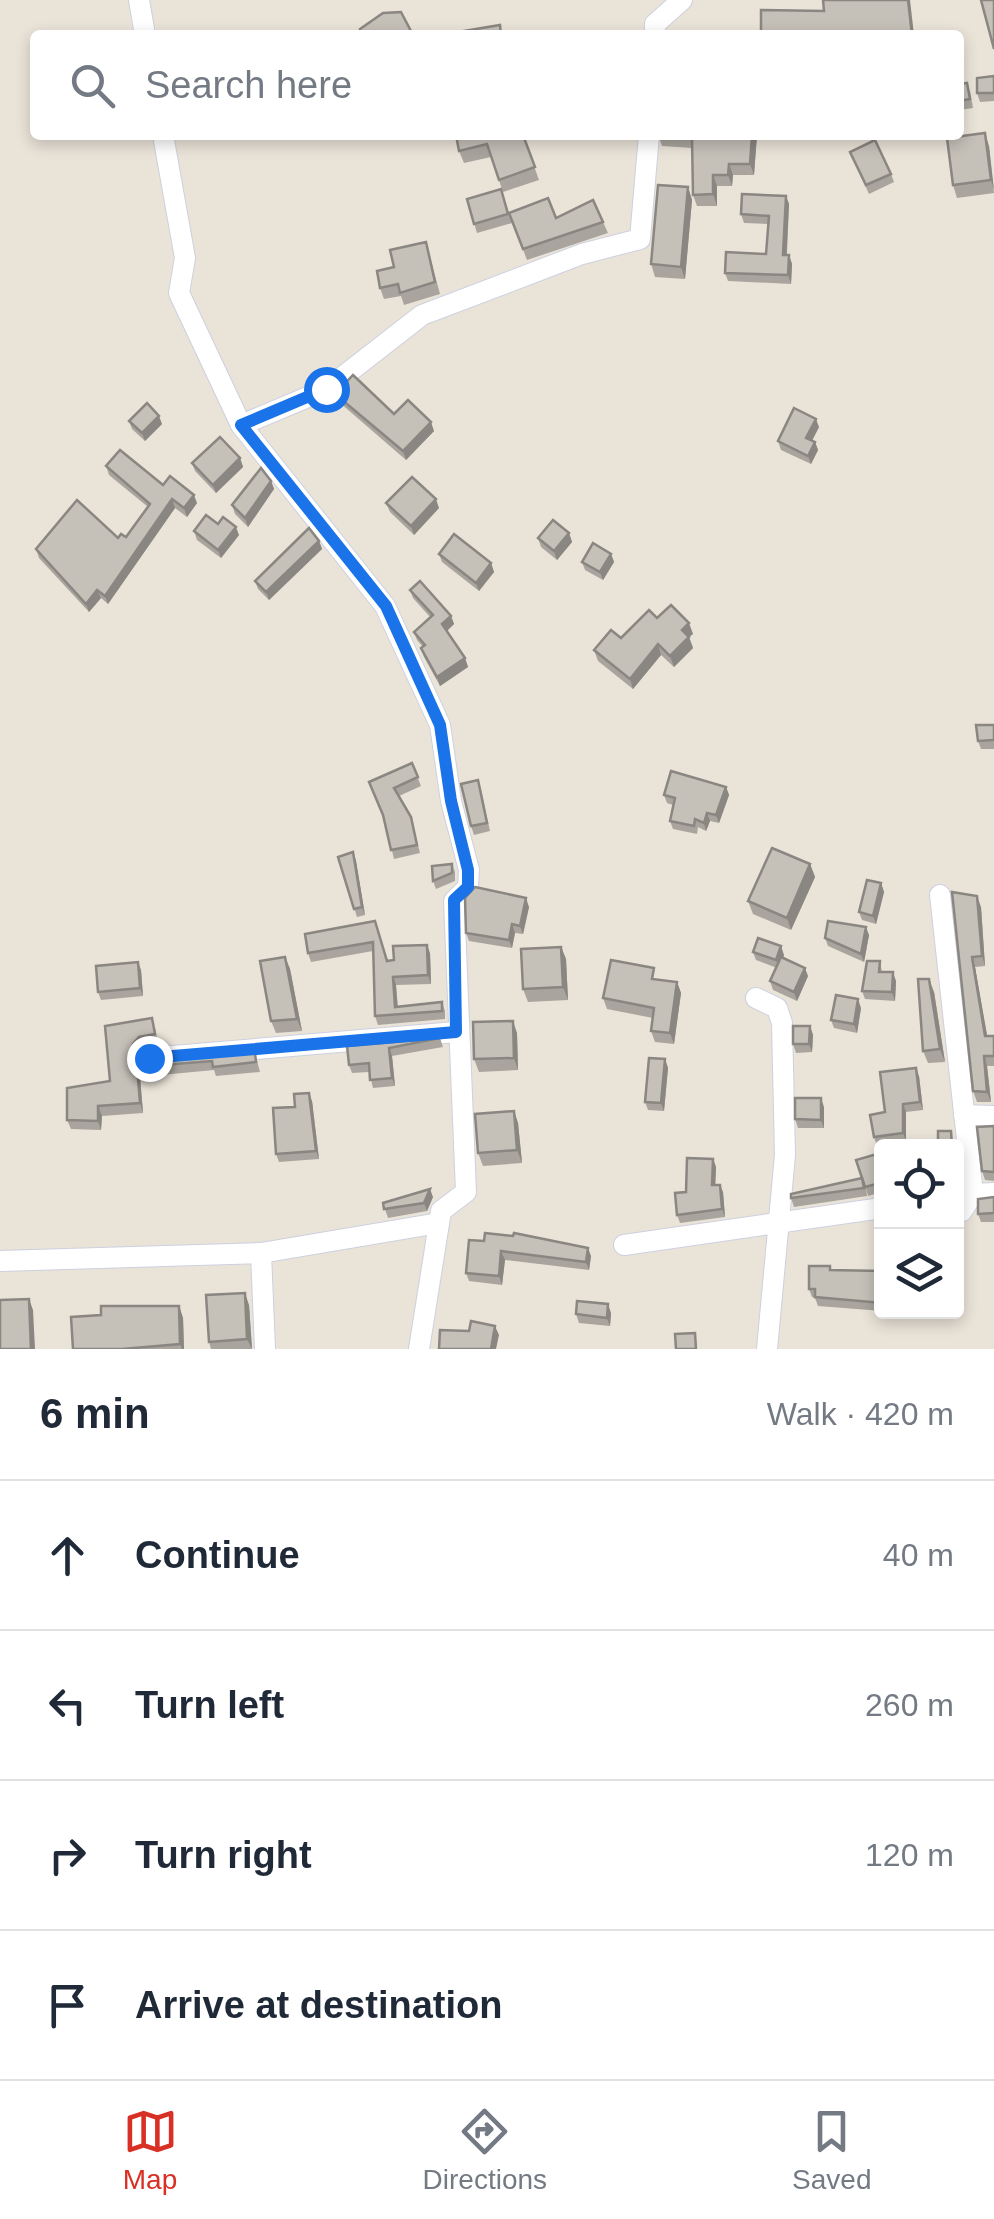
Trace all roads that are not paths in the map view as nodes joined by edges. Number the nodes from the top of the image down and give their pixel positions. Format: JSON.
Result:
{"nodes":[{"id":1,"x":139,"y":0,"type":"edge"},
{"id":2,"x":682,"y":0,"type":"edge"},
{"id":3,"x":143,"y":30,"type":"edge"},
{"id":4,"x":655,"y":30,"type":"edge"},
{"id":5,"x":164,"y":140,"type":"edge"},
{"id":6,"x":649,"y":140,"type":"edge"},
{"id":7,"x":241,"y":425,"type":"junction"},
{"id":8,"x":940,"y":894,"type":"dead end"},
{"id":9,"x":756,"y":998,"type":"dead end"},
{"id":10,"x":456,"y":1032,"type":"junction"},
{"id":11,"x":149,"y":1058,"type":"edge"},
{"id":12,"x":964,"y":1115,"type":"junction"},
{"id":13,"x":994,"y":1116,"type":"edge"},
{"id":14,"x":984,"y":1194,"type":"edge"},
{"id":15,"x":874,"y":1209,"type":"edge"},
{"id":16,"x":964,"y":1209,"type":"edge"},
{"id":17,"x":780,"y":1221,"type":"junction"},
{"id":18,"x":439,"y":1223,"type":"junction"},
{"id":19,"x":624,"y":1245,"type":"dead end"},
{"id":20,"x":262,"y":1253,"type":"junction"},
{"id":21,"x":0,"y":1261,"type":"edge"},
{"id":22,"x":266,"y":1349,"type":"edge"},
{"id":23,"x":419,"y":1349,"type":"edge"},
{"id":24,"x":767,"y":1349,"type":"edge"}],
"edges":[{"from":1,"to":3,"type":"street"},
{"from":2,"to":4,"type":"street"},
{"from":5,"to":7,"type":"street"},
{"from":6,"to":7,"type":"street"},
{"from":7,"to":10,"type":"street"},
{"from":8,"to":12,"type":"street"},
{"from":9,"to":17,"type":"street"},
{"from":10,"to":11,"type":"street"},
{"from":10,"to":18,"type":"street"},
{"from":12,"to":13,"type":"street"},
{"from":12,"to":14,"type":"street"},
{"from":14,"to":16,"type":"street"},
{"from":15,"to":17,"type":"street"},
{"from":17,"to":19,"type":"street"},
{"from":17,"to":24,"type":"street"},
{"from":18,"to":20,"type":"street"},
{"from":18,"to":23,"type":"street"},
{"from":20,"to":21,"type":"street"},
{"from":20,"to":22,"type":"street"}]}
